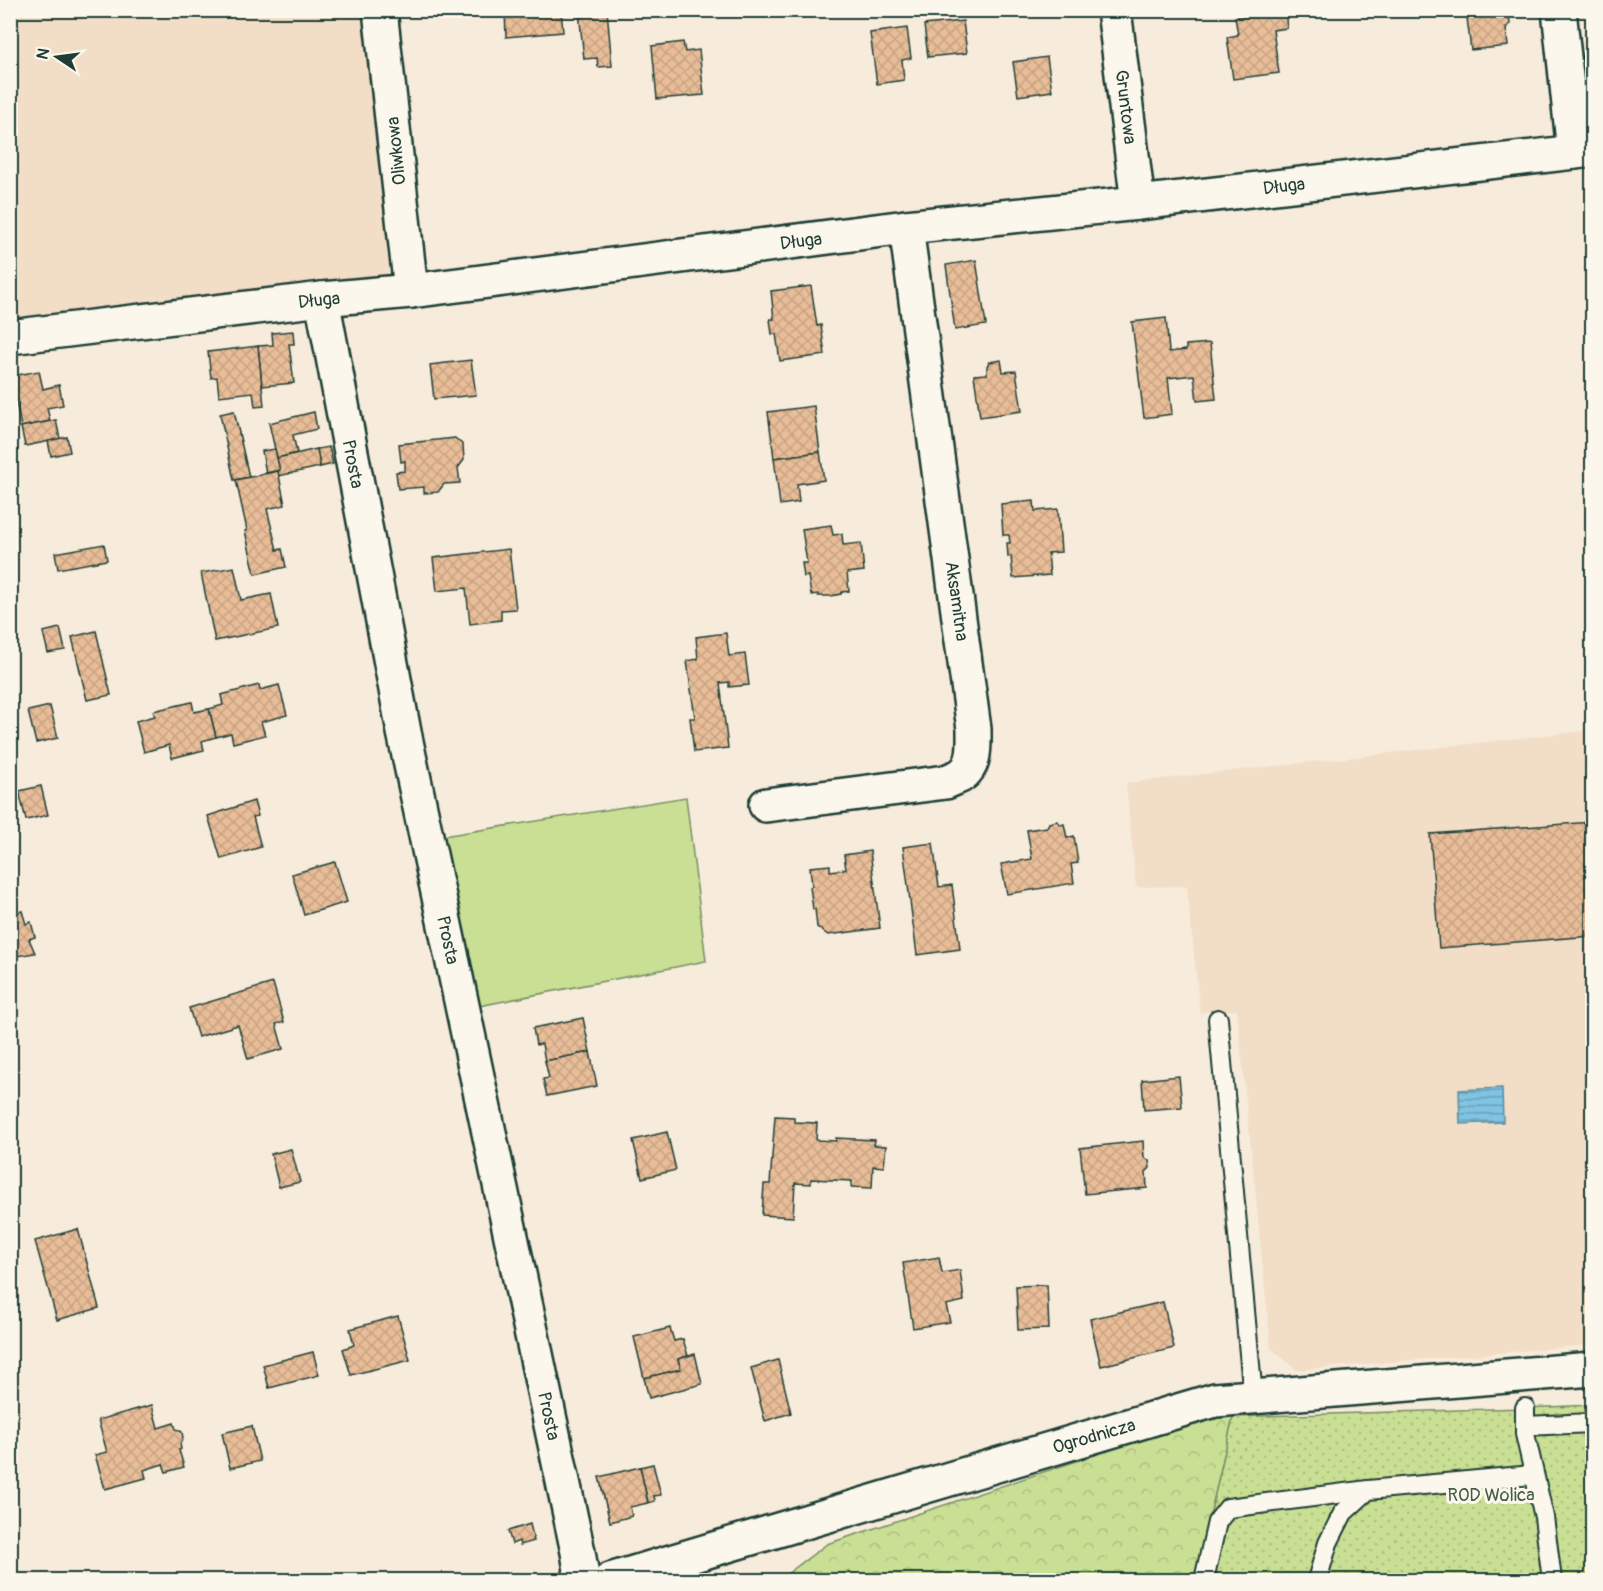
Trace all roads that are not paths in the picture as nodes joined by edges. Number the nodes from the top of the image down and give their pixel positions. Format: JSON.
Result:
{"nodes":[{"id":1,"x":380,"y":10,"type":"edge"},
{"id":2,"x":1113,"y":10,"type":"edge"},
{"id":3,"x":1559,"y":10,"type":"edge"},
{"id":4,"x":1583,"y":151,"type":"edge"},
{"id":5,"x":1138,"y":203,"type":"junction"},
{"id":6,"x":906,"y":227,"type":"junction"},
{"id":7,"x":411,"y":291,"type":"junction"},
{"id":8,"x":322,"y":299,"type":"junction"},
{"id":9,"x":10,"y":337,"type":"edge"},
{"id":10,"x":766,"y":805,"type":"dead end"},
{"id":11,"x":1218,"y":1018,"type":"dead end"},
{"id":12,"x":1593,"y":1369,"type":"edge"},
{"id":13,"x":1253,"y":1397,"type":"junction"},
{"id":14,"x":1593,"y":1423,"type":"edge"},
{"id":15,"x":1533,"y":1474,"type":"junction"},
{"id":16,"x":1368,"y":1490,"type":"junction"},
{"id":17,"x":579,"y":1581,"type":"edge"},
{"id":18,"x":610,"y":1581,"type":"edge"},
{"id":19,"x":1204,"y":1581,"type":"edge"},
{"id":20,"x":1317,"y":1581,"type":"edge"},
{"id":21,"x":1552,"y":1581,"type":"edge"}],
"edges":[{"from":1,"to":7,"type":"street","name":"Oliwkowa"},
{"from":2,"to":5,"type":"street","name":"Gruntowa"},
{"from":3,"to":4,"type":"street"},
{"from":4,"to":5,"type":"street","name":"Długa"},
{"from":5,"to":6,"type":"street","name":"Długa"},
{"from":6,"to":7,"type":"street","name":"Długa"},
{"from":6,"to":10,"type":"street","name":"Aksamitna"},
{"from":7,"to":8,"type":"street","name":"Długa"},
{"from":8,"to":9,"type":"street","name":"Długa"},
{"from":8,"to":17,"type":"street","name":"Prosta"},
{"from":11,"to":13,"type":"lane"},
{"from":12,"to":13,"type":"street","name":"Ogrodnicza"},
{"from":13,"to":18,"type":"street","name":"Ogrodnicza"},
{"from":14,"to":15,"type":"lane"},
{"from":15,"to":16,"type":"lane"},
{"from":15,"to":21,"type":"lane"},
{"from":16,"to":19,"type":"lane"},
{"from":16,"to":20,"type":"lane"}]}
